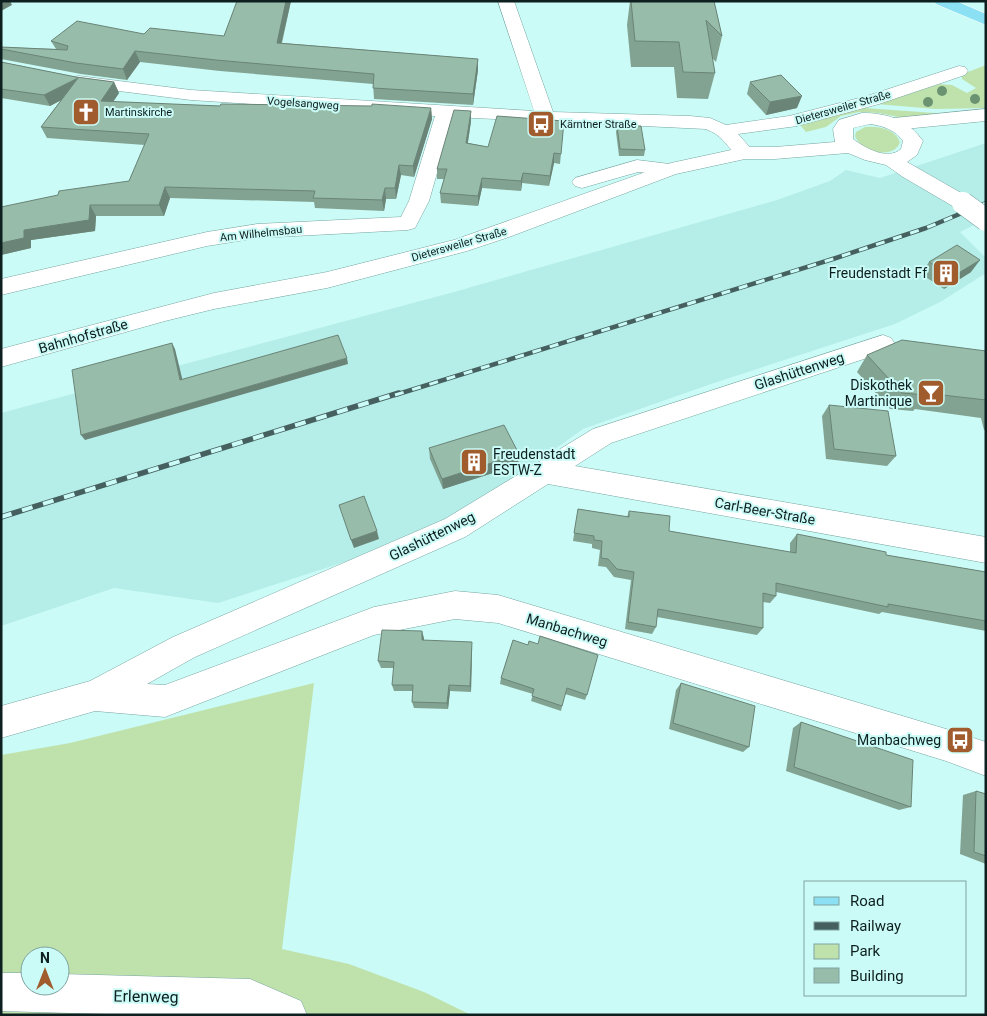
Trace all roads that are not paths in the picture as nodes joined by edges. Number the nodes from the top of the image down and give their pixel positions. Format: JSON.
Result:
{"nodes":[{"id":1,"x":506,"y":1,"type":"edge"},
{"id":2,"x":942,"y":1,"type":"edge"},
{"id":3,"x":977,"y":1,"type":"edge"},
{"id":4,"x":986,"y":5,"type":"edge"},
{"id":5,"x":986,"y":20,"type":"edge"},
{"id":6,"x":959,"y":71,"type":"dead end"},
{"id":7,"x":63,"y":78,"type":"edge"},
{"id":8,"x":445,"y":112,"type":"junction"},
{"id":9,"x":986,"y":115,"type":"edge"},
{"id":10,"x":545,"y":116,"type":"junction"},
{"id":11,"x":986,"y":121,"type":"edge"},
{"id":12,"x":894,"y":124,"type":"junction"},
{"id":13,"x":842,"y":129,"type":"junction"},
{"id":14,"x":724,"y":131,"type":"junction"},
{"id":15,"x":850,"y":147,"type":"junction"},
{"id":16,"x":745,"y":153,"type":"junction"},
{"id":17,"x":909,"y":159,"type":"junction"},
{"id":18,"x":671,"y":169,"type":"junction"},
{"id":19,"x":582,"y":182,"type":"dead end"},
{"id":20,"x":986,"y":220,"type":"edge"},
{"id":21,"x":1,"y":287,"type":"edge"},
{"id":22,"x":165,"y":313,"type":"joint"},
{"id":23,"x":883,"y":344,"type":"dead end"},
{"id":24,"x":1,"y":358,"type":"edge"},
{"id":25,"x":545,"y":472,"type":"junction"},
{"id":26,"x":986,"y":550,"type":"edge"},
{"id":27,"x":374,"y":621,"type":"joint"},
{"id":28,"x":95,"y":695,"type":"junction"},
{"id":29,"x":1,"y":722,"type":"edge"},
{"id":30,"x":986,"y":759,"type":"edge"},
{"id":31,"x":1,"y":992,"type":"edge"},
{"id":32,"x":287,"y":1015,"type":"edge"}],
"edges":[{"from":1,"to":10,"type":"street"},
{"from":2,"to":5,"type":"main road"},
{"from":3,"to":4,"type":"main road"},
{"from":6,"to":14,"type":"street","name":"Dietersweiler Straße"},
{"from":7,"to":8,"type":"street","name":"Vogelsangweg"},
{"from":8,"to":10,"type":"street","name":"Vogelsangweg"},
{"from":8,"to":21,"type":"street","name":"Am Wilhelmsbau"},
{"from":9,"to":12,"type":"street"},
{"from":10,"to":14,"type":"street","name":"Vogelsangweg"},
{"from":11,"to":17,"type":"street"},
{"from":12,"to":13,"type":"street","name":"Dietersweiler Straße"},
{"from":12,"to":17,"type":"street"},
{"from":13,"to":15,"type":"street"},
{"from":13,"to":16,"type":"street","name":"Dietersweiler Straße"},
{"from":14,"to":16,"type":"street","name":"Vogelsangweg"},
{"from":15,"to":16,"type":"street","name":"Dietersweiler Straße"},
{"from":15,"to":17,"type":"street"},
{"from":16,"to":18,"type":"street","name":"Dietersweiler Straße"},
{"from":17,"to":20,"type":"street","bridge":true},
{"from":18,"to":19,"type":"street"},
{"from":18,"to":22,"type":"street","name":"Dietersweiler Straße"},
{"from":22,"to":24,"type":"street","name":"Bahnhofstraße"},
{"from":23,"to":25,"type":"street","name":"Glashüttenweg"},
{"from":25,"to":26,"type":"street","name":"Carl-Beer-Straße"},
{"from":25,"to":28,"type":"street","name":"Glashüttenweg"},
{"from":27,"to":28,"type":"street","name":"Glashüttenweg"},
{"from":27,"to":30,"type":"street","name":"Manbachweg"},
{"from":28,"to":29,"type":"street","name":"Glashüttenweg"},
{"from":31,"to":32,"type":"street","name":"Erlenweg"}]}
